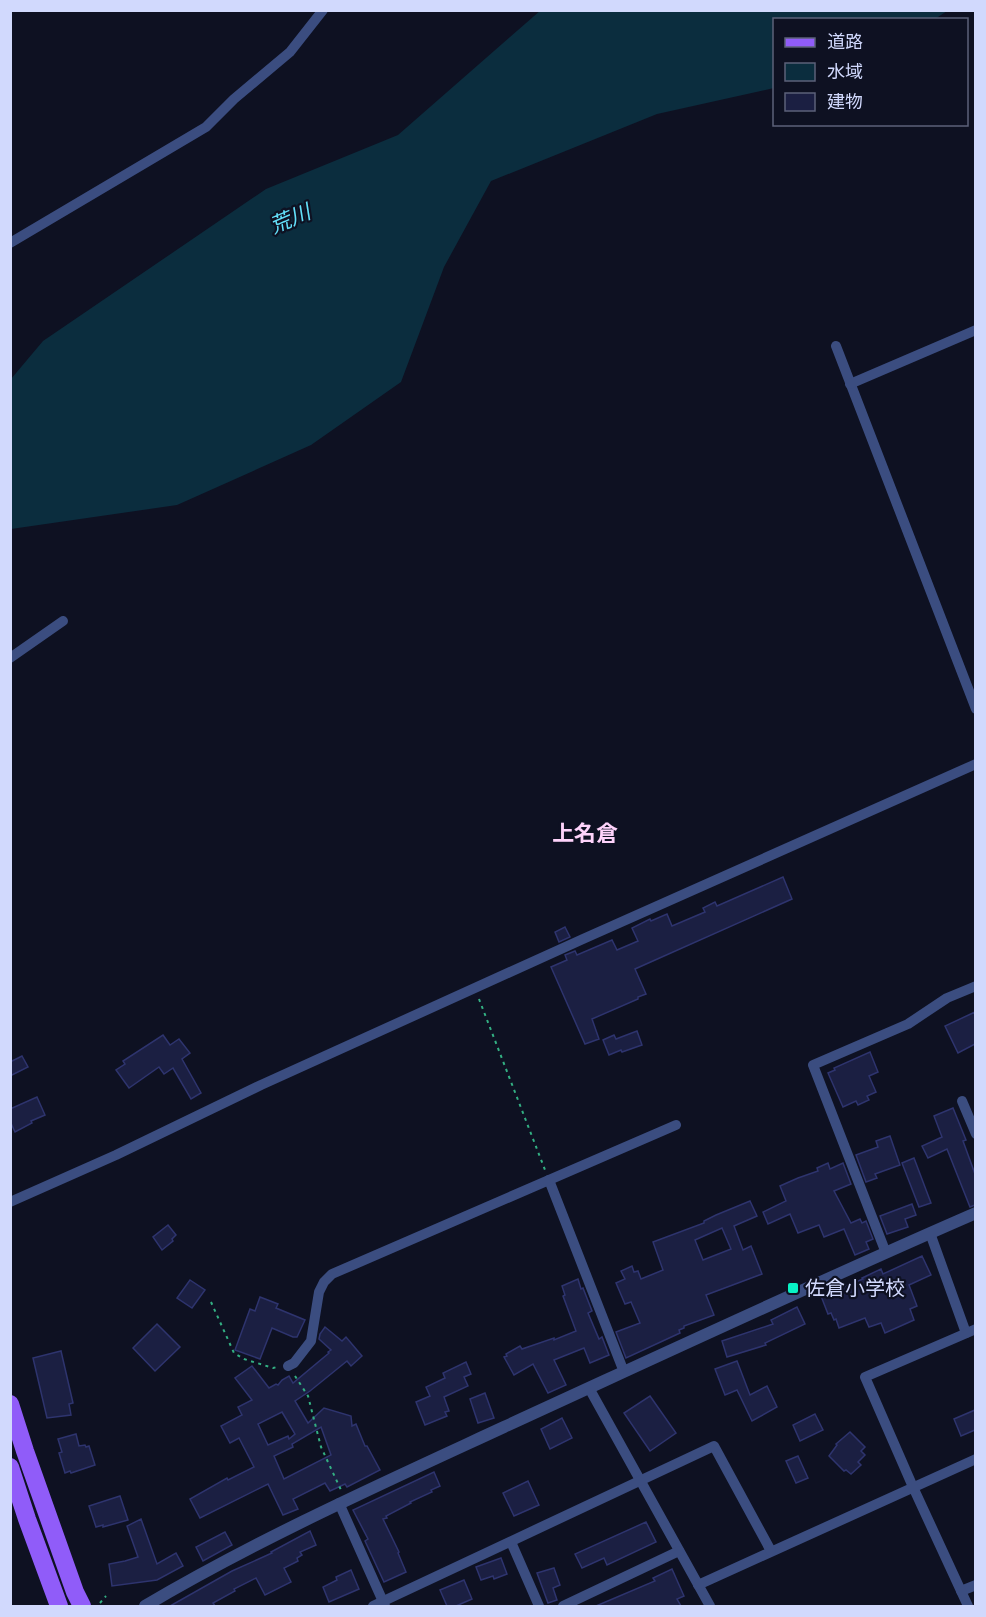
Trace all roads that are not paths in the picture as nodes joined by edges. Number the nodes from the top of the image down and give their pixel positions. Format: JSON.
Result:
{"nodes":[{"id":1,"x":323,"y":10,"type":"edge"},
{"id":2,"x":10,"y":243,"type":"edge"},
{"id":3,"x":975,"y":330,"type":"edge"},
{"id":4,"x":836,"y":346,"type":"dead end"},
{"id":5,"x":850,"y":384,"type":"junction"},
{"id":6,"x":63,"y":621,"type":"dead end"},
{"id":7,"x":10,"y":658,"type":"edge"},
{"id":8,"x":975,"y":709,"type":"edge"},
{"id":9,"x":975,"y":764,"type":"edge"},
{"id":10,"x":975,"y":986,"type":"edge"},
{"id":11,"x":962,"y":1101,"type":"dead end"},
{"id":12,"x":676,"y":1125,"type":"dead end"},
{"id":13,"x":975,"y":1134,"type":"edge"},
{"id":14,"x":549,"y":1180,"type":"junction"},
{"id":15,"x":10,"y":1203,"type":"edge"},
{"id":16,"x":975,"y":1213,"type":"edge"},
{"id":17,"x":930,"y":1233,"type":"junction"},
{"id":18,"x":885,"y":1253,"type":"junction"},
{"id":19,"x":971,"y":1331,"type":"edge"},
{"id":20,"x":288,"y":1366,"type":"road end"},
{"id":21,"x":624,"y":1372,"type":"junction"},
{"id":22,"x":589,"y":1388,"type":"junction"},
{"id":23,"x":10,"y":1404,"type":"edge"},
{"id":24,"x":975,"y":1459,"type":"edge"},
{"id":25,"x":10,"y":1467,"type":"edge"},
{"id":26,"x":640,"y":1481,"type":"junction"},
{"id":27,"x":913,"y":1487,"type":"junction"},
{"id":28,"x":342,"y":1502,"type":"junction"},
{"id":29,"x":511,"y":1542,"type":"junction"},
{"id":30,"x":679,"y":1551,"type":"junction"},
{"id":31,"x":771,"y":1551,"type":"junction"},
{"id":32,"x":698,"y":1585,"type":"junction"},
{"id":33,"x":975,"y":1585,"type":"edge"},
{"id":34,"x":961,"y":1591,"type":"junction"},
{"id":35,"x":380,"y":1605,"type":"edge"},
{"id":36,"x":59,"y":1606,"type":"edge"},
{"id":37,"x":82,"y":1606,"type":"edge"},
{"id":38,"x":145,"y":1606,"type":"edge"},
{"id":39,"x":539,"y":1606,"type":"edge"},
{"id":40,"x":563,"y":1606,"type":"edge"},
{"id":41,"x":710,"y":1606,"type":"edge"},
{"id":42,"x":968,"y":1606,"type":"edge"}],
"edges":[{"from":1,"to":2,"type":"street"},
{"from":3,"to":5,"type":"street"},
{"from":4,"to":5,"type":"street"},
{"from":5,"to":8,"type":"street"},
{"from":6,"to":7,"type":"street"},
{"from":9,"to":15,"type":"street"},
{"from":10,"to":18,"type":"street"},
{"from":11,"to":13,"type":"street"},
{"from":12,"to":14,"type":"street"},
{"from":14,"to":20,"type":"street"},
{"from":14,"to":21,"type":"street"},
{"from":16,"to":17,"type":"street"},
{"from":17,"to":18,"type":"street"},
{"from":17,"to":19,"type":"street"},
{"from":18,"to":21,"type":"street"},
{"from":19,"to":27,"type":"street"},
{"from":21,"to":22,"type":"street"},
{"from":22,"to":26,"type":"street"},
{"from":22,"to":28,"type":"street"},
{"from":23,"to":37,"type":"main road"},
{"from":24,"to":27,"type":"street"},
{"from":25,"to":36,"type":"main road"},
{"from":26,"to":29,"type":"street"},
{"from":26,"to":30,"type":"street"},
{"from":26,"to":31,"type":"street"},
{"from":27,"to":31,"type":"street"},
{"from":27,"to":34,"type":"street"},
{"from":28,"to":35,"type":"street"},
{"from":28,"to":38,"type":"street"},
{"from":29,"to":35,"type":"street"},
{"from":29,"to":39,"type":"street"},
{"from":30,"to":32,"type":"street"},
{"from":30,"to":40,"type":"street"},
{"from":31,"to":32,"type":"street"},
{"from":32,"to":41,"type":"street"},
{"from":33,"to":34,"type":"street"},
{"from":34,"to":42,"type":"street"}]}
